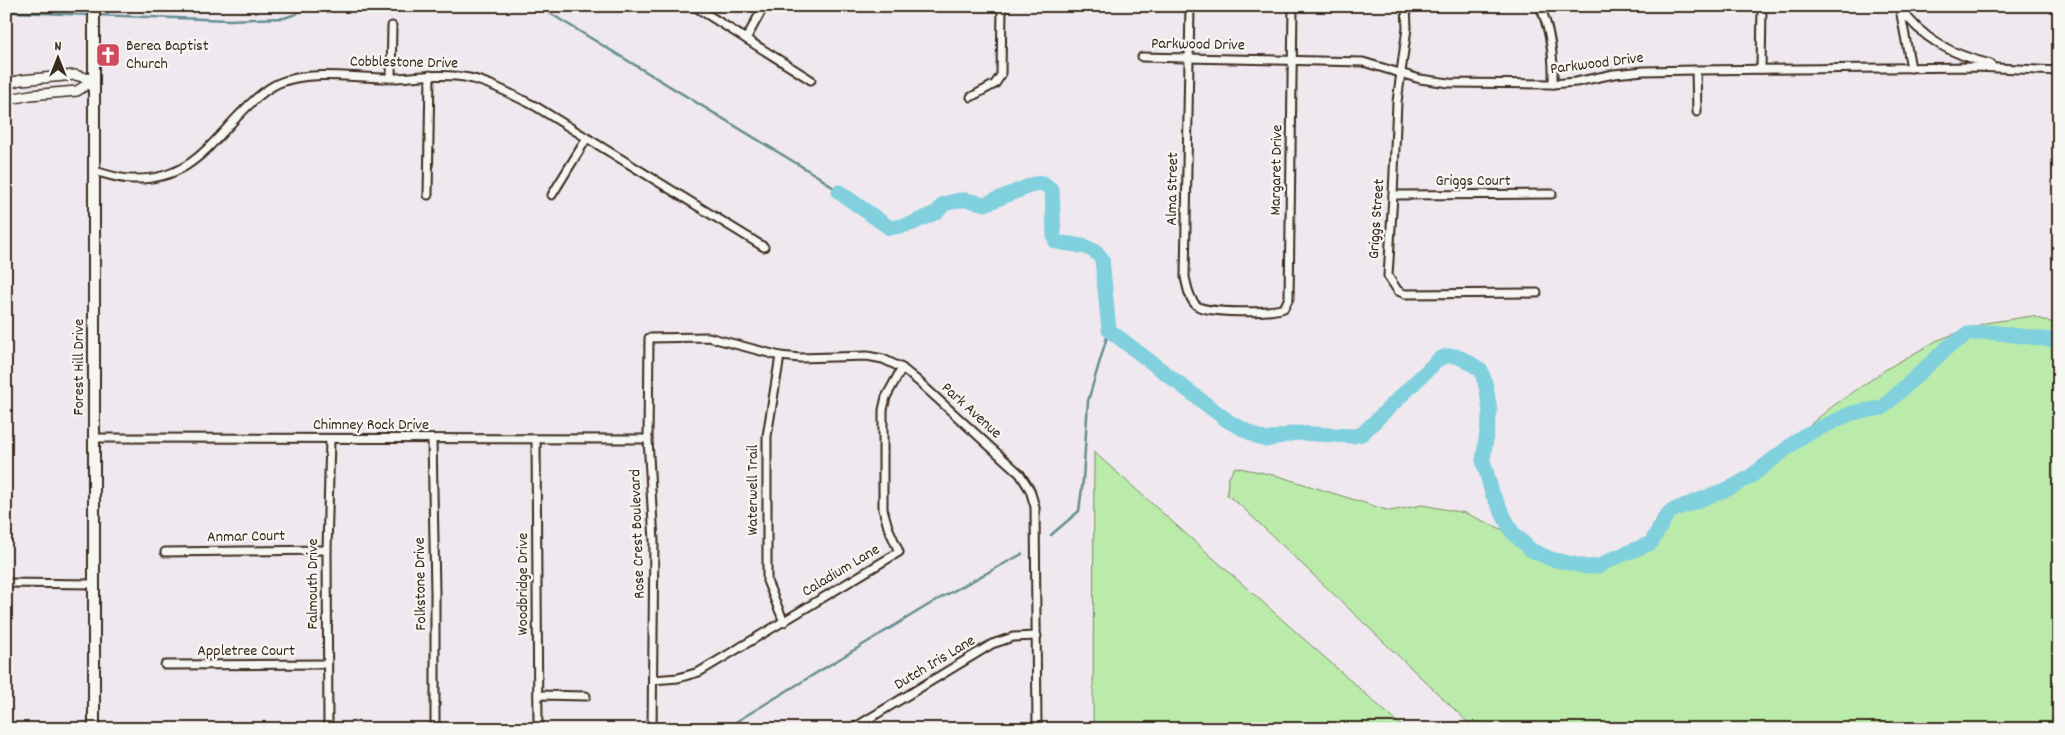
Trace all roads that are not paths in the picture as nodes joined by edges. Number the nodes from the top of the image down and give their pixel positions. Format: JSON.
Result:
{"nodes":[{"id":1,"x":94,"y":6,"type":"edge"},
{"id":2,"x":694,"y":6,"type":"edge"},
{"id":3,"x":764,"y":6,"type":"edge"},
{"id":4,"x":1002,"y":6,"type":"edge"},
{"id":5,"x":1190,"y":6,"type":"edge"},
{"id":6,"x":1293,"y":6,"type":"edge"},
{"id":7,"x":1406,"y":6,"type":"edge"},
{"id":8,"x":1540,"y":6,"type":"edge"},
{"id":9,"x":1762,"y":6,"type":"edge"},
{"id":10,"x":1900,"y":7,"type":"edge"},
{"id":11,"x":392,"y":26,"type":"dead end"},
{"id":12,"x":746,"y":39,"type":"junction"},
{"id":13,"x":1142,"y":57,"type":"dead end"},
{"id":14,"x":1189,"y":59,"type":"junction"},
{"id":15,"x":1292,"y":60,"type":"junction"},
{"id":16,"x":1911,"y":68,"type":"junction"},
{"id":17,"x":2011,"y":68,"type":"junction"},
{"id":18,"x":1761,"y":69,"type":"junction"},
{"id":19,"x":1696,"y":70,"type":"junction"},
{"id":20,"x":2059,"y":71,"type":"edge"},
{"id":21,"x":430,"y":75,"type":"junction"},
{"id":22,"x":1401,"y":75,"type":"junction"},
{"id":23,"x":391,"y":78,"type":"junction"},
{"id":24,"x":94,"y":80,"type":"junction"},
{"id":25,"x":811,"y":80,"type":"dead end"},
{"id":26,"x":6,"y":84,"type":"edge"},
{"id":27,"x":1552,"y":84,"type":"junction"},
{"id":28,"x":971,"y":97,"type":"dead end"},
{"id":29,"x":6,"y":100,"type":"edge"},
{"id":30,"x":1697,"y":112,"type":"dead end"},
{"id":31,"x":587,"y":138,"type":"junction"},
{"id":32,"x":94,"y":171,"type":"junction"},
{"id":33,"x":1552,"y":194,"type":"dead end"},
{"id":34,"x":428,"y":195,"type":"dead end"},
{"id":35,"x":552,"y":195,"type":"dead end"},
{"id":36,"x":1394,"y":195,"type":"junction"},
{"id":37,"x":764,"y":247,"type":"dead end"},
{"id":38,"x":1537,"y":293,"type":"dead end"},
{"id":39,"x":1260,"y":312,"type":"joint"},
{"id":40,"x":649,"y":338,"type":"joint"},
{"id":41,"x":780,"y":356,"type":"junction"},
{"id":42,"x":902,"y":368,"type":"junction"},
{"id":43,"x":94,"y":438,"type":"junction"},
{"id":44,"x":536,"y":438,"type":"junction"},
{"id":45,"x":648,"y":438,"type":"junction"},
{"id":46,"x":330,"y":439,"type":"junction"},
{"id":47,"x":432,"y":439,"type":"junction"},
{"id":48,"x":327,"y":550,"type":"junction"},
{"id":49,"x":165,"y":552,"type":"dead end"},
{"id":50,"x":6,"y":583,"type":"edge"},
{"id":51,"x":94,"y":584,"type":"junction"},
{"id":52,"x":784,"y":622,"type":"junction"},
{"id":53,"x":1037,"y":636,"type":"junction"},
{"id":54,"x":327,"y":664,"type":"junction"},
{"id":55,"x":165,"y":665,"type":"dead end"},
{"id":56,"x":653,"y":680,"type":"junction"},
{"id":57,"x":538,"y":696,"type":"junction"},
{"id":58,"x":586,"y":696,"type":"dead end"},
{"id":59,"x":94,"y":729,"type":"edge"},
{"id":60,"x":328,"y":729,"type":"edge"},
{"id":61,"x":435,"y":729,"type":"edge"},
{"id":62,"x":538,"y":729,"type":"edge"},
{"id":63,"x":652,"y":729,"type":"edge"},
{"id":64,"x":852,"y":729,"type":"edge"},
{"id":65,"x":1037,"y":729,"type":"edge"}],
"edges":[{"from":1,"to":24,"type":"main road","name":"Forest Hill Drive"},
{"from":2,"to":12,"type":"street"},
{"from":3,"to":12,"type":"street"},
{"from":4,"to":28,"type":"street"},
{"from":5,"to":14,"type":"street","name":"Alma Street"},
{"from":6,"to":15,"type":"street","name":"Margaret Drive"},
{"from":7,"to":22,"type":"street","name":"Griggs Street"},
{"from":8,"to":27,"type":"street"},
{"from":9,"to":18,"type":"street"},
{"from":10,"to":16,"type":"street"},
{"from":10,"to":17,"type":"street"},
{"from":11,"to":23,"type":"street"},
{"from":12,"to":25,"type":"street"},
{"from":13,"to":14,"type":"street","name":"Parkwood Drive"},
{"from":14,"to":15,"type":"street","name":"Parkwood Drive"},
{"from":14,"to":39,"type":"street","name":"Alma Street"},
{"from":15,"to":22,"type":"street","name":"Parkwood Drive"},
{"from":15,"to":39,"type":"street","name":"Margaret Drive"},
{"from":16,"to":17,"type":"street","name":"Parkwood Drive"},
{"from":16,"to":18,"type":"street","name":"Parkwood Drive"},
{"from":17,"to":20,"type":"street","name":"Parkwood Drive"},
{"from":18,"to":19,"type":"street","name":"Parkwood Drive"},
{"from":19,"to":27,"type":"street","name":"Parkwood Drive"},
{"from":19,"to":30,"type":"street"},
{"from":21,"to":23,"type":"street","name":"Cobblestone Drive"},
{"from":21,"to":31,"type":"street","name":"Cobblestone Drive"},
{"from":21,"to":34,"type":"street"},
{"from":22,"to":27,"type":"street","name":"Parkwood Drive"},
{"from":22,"to":36,"type":"street","name":"Griggs Street"},
{"from":23,"to":32,"type":"street","name":"Cobblestone Drive"},
{"from":24,"to":26,"type":"street"},
{"from":24,"to":29,"type":"street"},
{"from":24,"to":32,"type":"main road","name":"Forest Hill Drive"},
{"from":31,"to":35,"type":"street"},
{"from":31,"to":37,"type":"street","name":"Cobblestone Drive"},
{"from":32,"to":43,"type":"main road","name":"Forest Hill Drive"},
{"from":33,"to":36,"type":"street","name":"Griggs Court"},
{"from":36,"to":38,"type":"street","name":"Griggs Street"},
{"from":40,"to":41,"type":"street","name":"Park Avenue"},
{"from":40,"to":45,"type":"street","name":"Rose Crest Boulevard"},
{"from":41,"to":42,"type":"street","name":"Park Avenue"},
{"from":41,"to":52,"type":"street","name":"Waterwell Trail"},
{"from":42,"to":52,"type":"street","name":"Caladium Lane"},
{"from":42,"to":53,"type":"street","name":"Park Avenue"},
{"from":43,"to":46,"type":"street","name":"Chimney Rock Drive"},
{"from":43,"to":51,"type":"main road","name":"Forest Hill Drive"},
{"from":44,"to":45,"type":"street","name":"Chimney Rock Drive"},
{"from":44,"to":47,"type":"street","name":"Chimney Rock Drive"},
{"from":44,"to":57,"type":"street","name":"Woodbridge Drive"},
{"from":45,"to":56,"type":"street","name":"Rose Crest Boulevard"},
{"from":46,"to":47,"type":"street","name":"Chimney Rock Drive"},
{"from":46,"to":48,"type":"street","name":"Falmouth Drive"},
{"from":47,"to":61,"type":"street","name":"Folkstone Drive"},
{"from":48,"to":49,"type":"street","name":"Anmar Court"},
{"from":48,"to":54,"type":"street","name":"Falmouth Drive"},
{"from":50,"to":51,"type":"street"},
{"from":51,"to":59,"type":"main road","name":"Forest Hill Drive"},
{"from":52,"to":56,"type":"street","name":"Caladium Lane"},
{"from":53,"to":64,"type":"street","name":"Dutch Iris Lane"},
{"from":53,"to":65,"type":"street","name":"Park Avenue"},
{"from":54,"to":55,"type":"street","name":"Appletree Court"},
{"from":54,"to":60,"type":"street","name":"Falmouth Drive"},
{"from":56,"to":63,"type":"street","name":"Rose Crest Boulevard"},
{"from":57,"to":58,"type":"street"},
{"from":57,"to":62,"type":"street","name":"Woodbridge Drive"}]}
